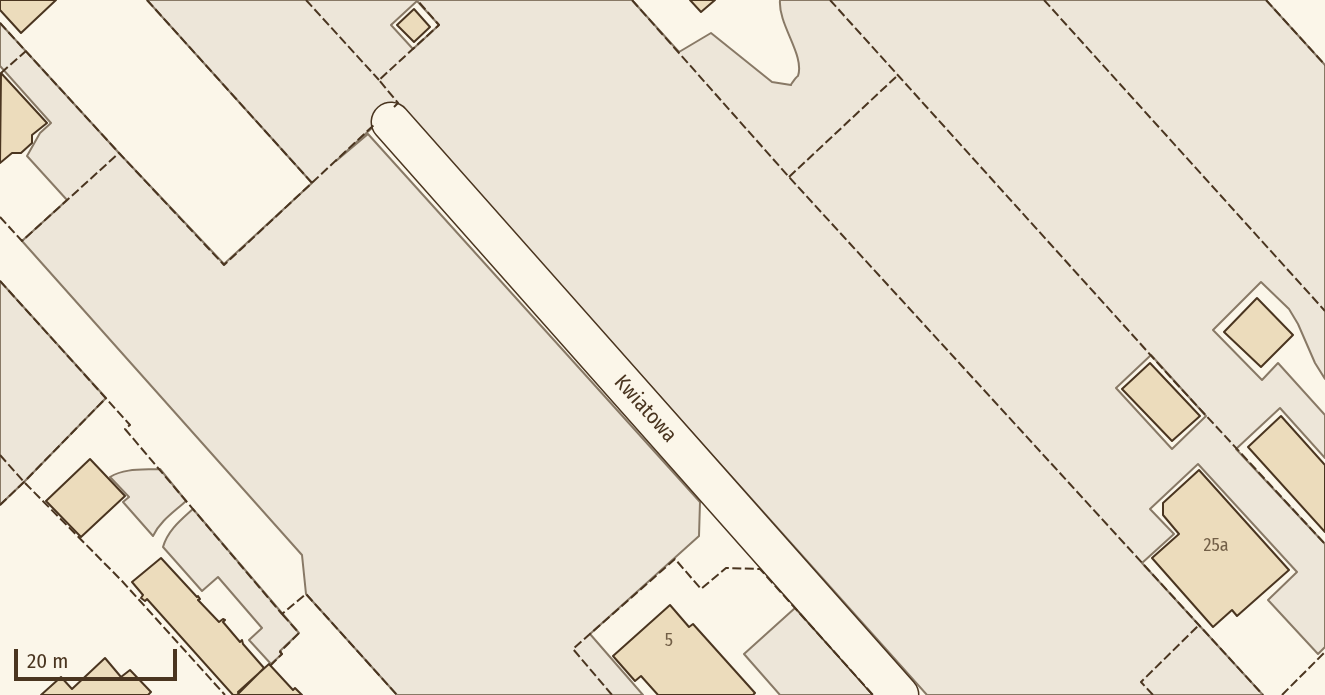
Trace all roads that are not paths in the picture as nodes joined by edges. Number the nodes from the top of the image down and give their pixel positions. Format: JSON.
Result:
{"nodes":[{"id":1,"x":391,"y":122,"type":"dead end"},
{"id":2,"x":899,"y":695,"type":"edge"}],
"edges":[{"from":1,"to":2,"type":"street","name":"Kwiatowa"}]}
